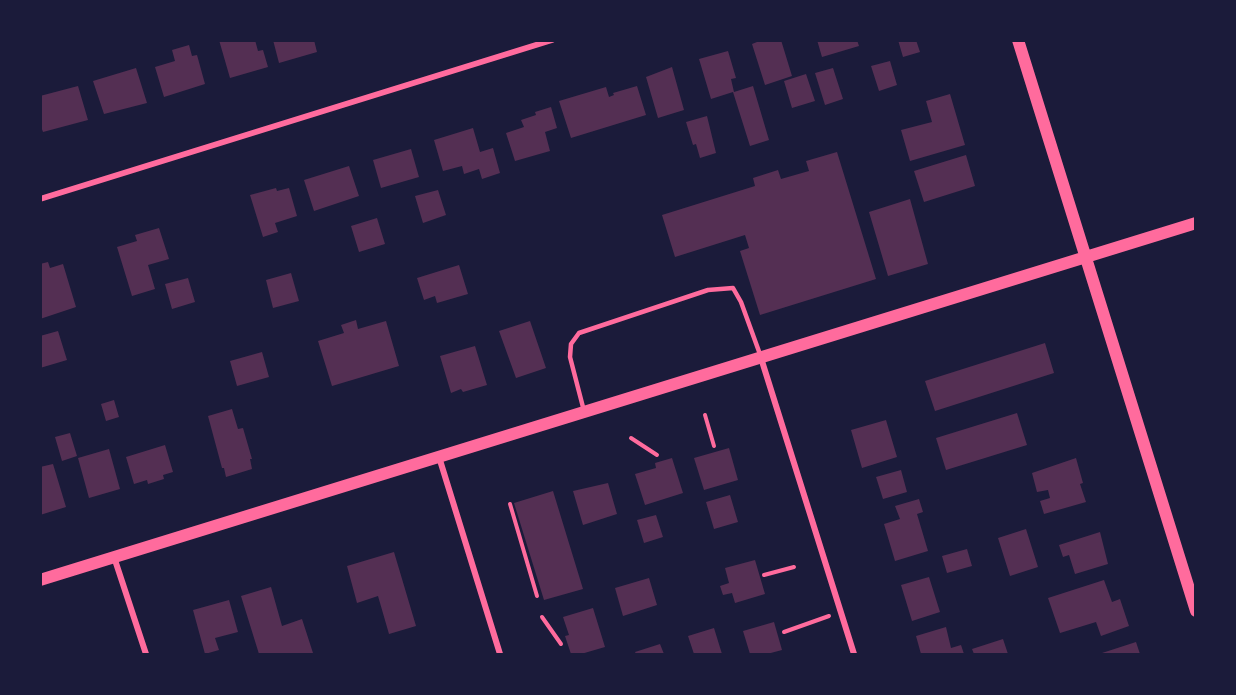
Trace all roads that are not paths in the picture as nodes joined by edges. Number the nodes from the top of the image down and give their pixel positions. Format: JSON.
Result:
{"nodes":[{"id":1,"x":552,"y":40,"type":"edge"},
{"id":2,"x":1018,"y":40,"type":"edge"},
{"id":3,"x":40,"y":199,"type":"edge"},
{"id":4,"x":1196,"y":223,"type":"edge"},
{"id":5,"x":1085,"y":256,"type":"junction"},
{"id":6,"x":761,"y":358,"type":"junction"},
{"id":7,"x":584,"y":411,"type":"junction"},
{"id":8,"x":439,"y":457,"type":"junction"},
{"id":9,"x":114,"y":557,"type":"junction"},
{"id":10,"x":40,"y":580,"type":"edge"},
{"id":11,"x":1196,"y":611,"type":"edge"},
{"id":12,"x":146,"y":654,"type":"edge"},
{"id":13,"x":500,"y":654,"type":"edge"},
{"id":14,"x":854,"y":654,"type":"edge"}],
"edges":[{"from":1,"to":3,"type":"street"},
{"from":2,"to":5,"type":"main road"},
{"from":4,"to":5,"type":"main road"},
{"from":5,"to":6,"type":"main road"},
{"from":5,"to":11,"type":"main road"},
{"from":6,"to":7,"type":"main road"},
{"from":6,"to":7,"type":"lane"},
{"from":6,"to":14,"type":"street"},
{"from":7,"to":8,"type":"main road"},
{"from":8,"to":9,"type":"main road"},
{"from":8,"to":13,"type":"street"},
{"from":9,"to":10,"type":"main road"},
{"from":9,"to":12,"type":"street"}]}
